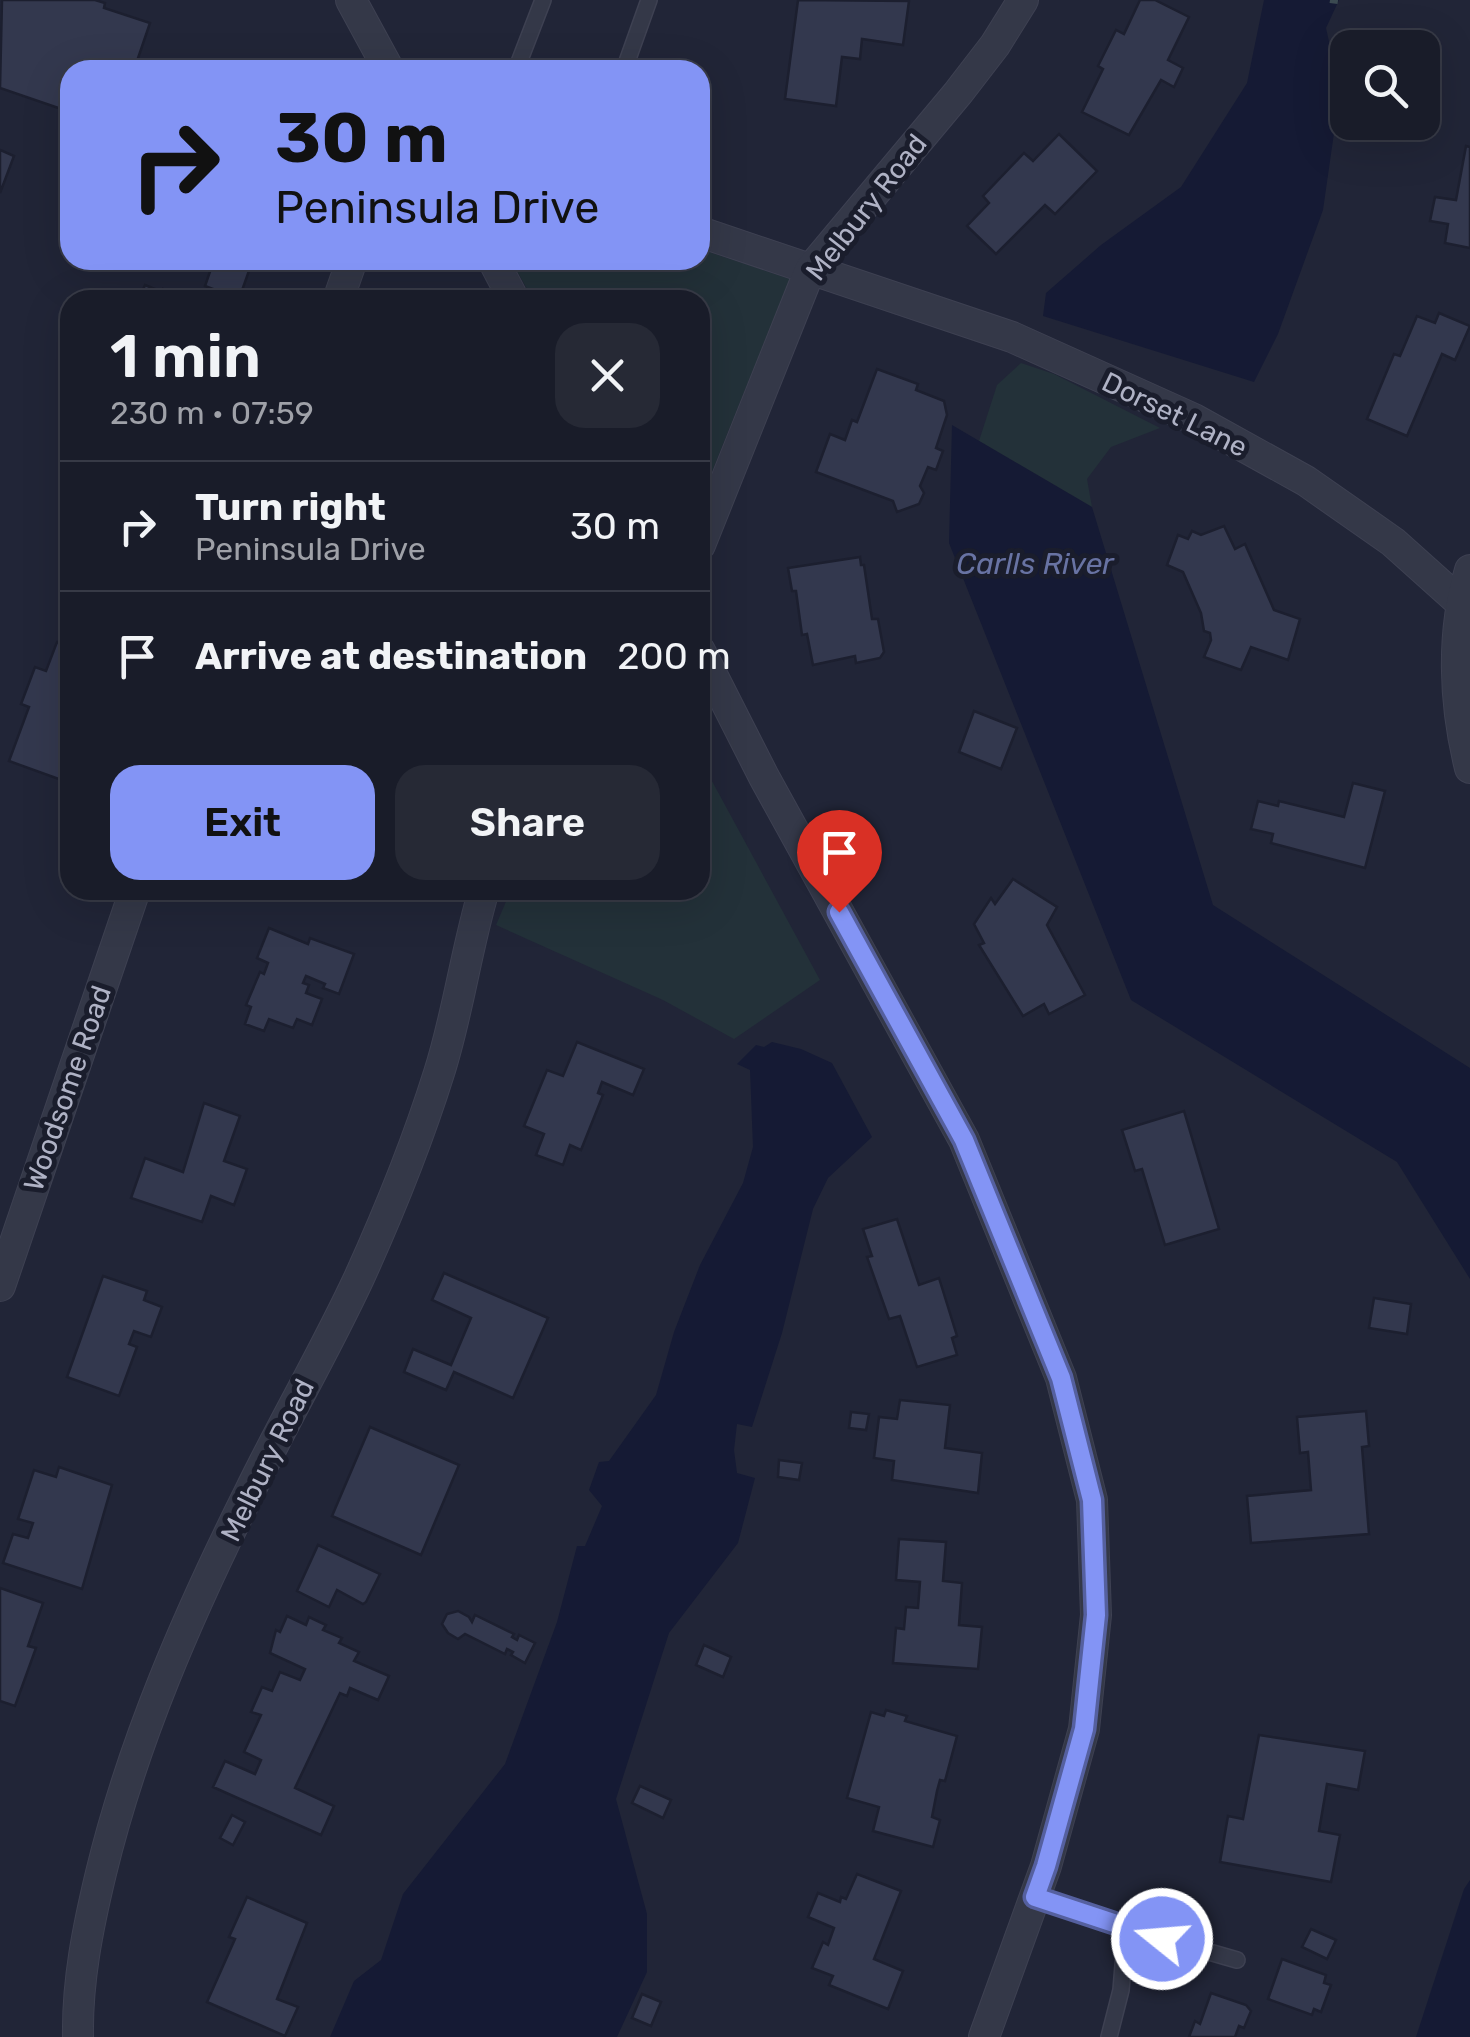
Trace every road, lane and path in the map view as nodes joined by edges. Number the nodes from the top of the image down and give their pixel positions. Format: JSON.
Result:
{"nodes":[{"id":1,"x":351,"y":0,"type":"edge"},
{"id":2,"x":543,"y":0,"type":"edge"},
{"id":3,"x":648,"y":0,"type":"edge"},
{"id":4,"x":1023,"y":0,"type":"edge"},
{"id":5,"x":1330,"y":0,"type":"edge"},
{"id":6,"x":1344,"y":2,"type":"dead end"},
{"id":7,"x":384,"y":60,"type":"edge"},
{"id":8,"x":520,"y":60,"type":"edge"},
{"id":9,"x":627,"y":60,"type":"edge"},
{"id":10,"x":710,"y":235,"type":"edge"},
{"id":11,"x":810,"y":270,"type":"junction"},
{"id":12,"x":710,"y":520,"type":"edge"},
{"id":13,"x":1470,"y":570,"type":"edge"},
{"id":14,"x":1460,"y":602,"type":"junction"},
{"id":15,"x":710,"y":671,"type":"edge"},
{"id":16,"x":1470,"y":768,"type":"edge"},
{"id":17,"x":132,"y":900,"type":"edge"},
{"id":18,"x":481,"y":900,"type":"edge"},
{"id":19,"x":0,"y":1286,"type":"edge"},
{"id":20,"x":1035,"y":1897,"type":"junction"},
{"id":21,"x":1126,"y":1928,"type":"junction"},
{"id":22,"x":1236,"y":1960,"type":"dead end"},
{"id":23,"x":78,"y":2037,"type":"edge"},
{"id":24,"x":984,"y":2037,"type":"edge"},
{"id":25,"x":1110,"y":2037,"type":"edge"}],
"edges":[{"from":1,"to":7,"type":"street"},
{"from":2,"to":8,"type":"lane"},
{"from":3,"to":9,"type":"lane"},
{"from":4,"to":11,"type":"street","name":"Melbury Road"},
{"from":5,"to":6,"type":"path"},
{"from":10,"to":11,"type":"street","name":"Dorset Lane"},
{"from":11,"to":12,"type":"street","name":"Melbury Road"},
{"from":11,"to":14,"type":"street","name":"Dorset Lane"},
{"from":13,"to":14,"type":"street"},
{"from":14,"to":16,"type":"street"},
{"from":15,"to":20,"type":"street"},
{"from":17,"to":19,"type":"street","name":"Woodsome Road"},
{"from":18,"to":23,"type":"street","name":"Melbury Road"},
{"from":20,"to":21,"type":"lane"},
{"from":20,"to":24,"type":"street"},
{"from":21,"to":22,"type":"lane"},
{"from":21,"to":25,"type":"lane"}]}
